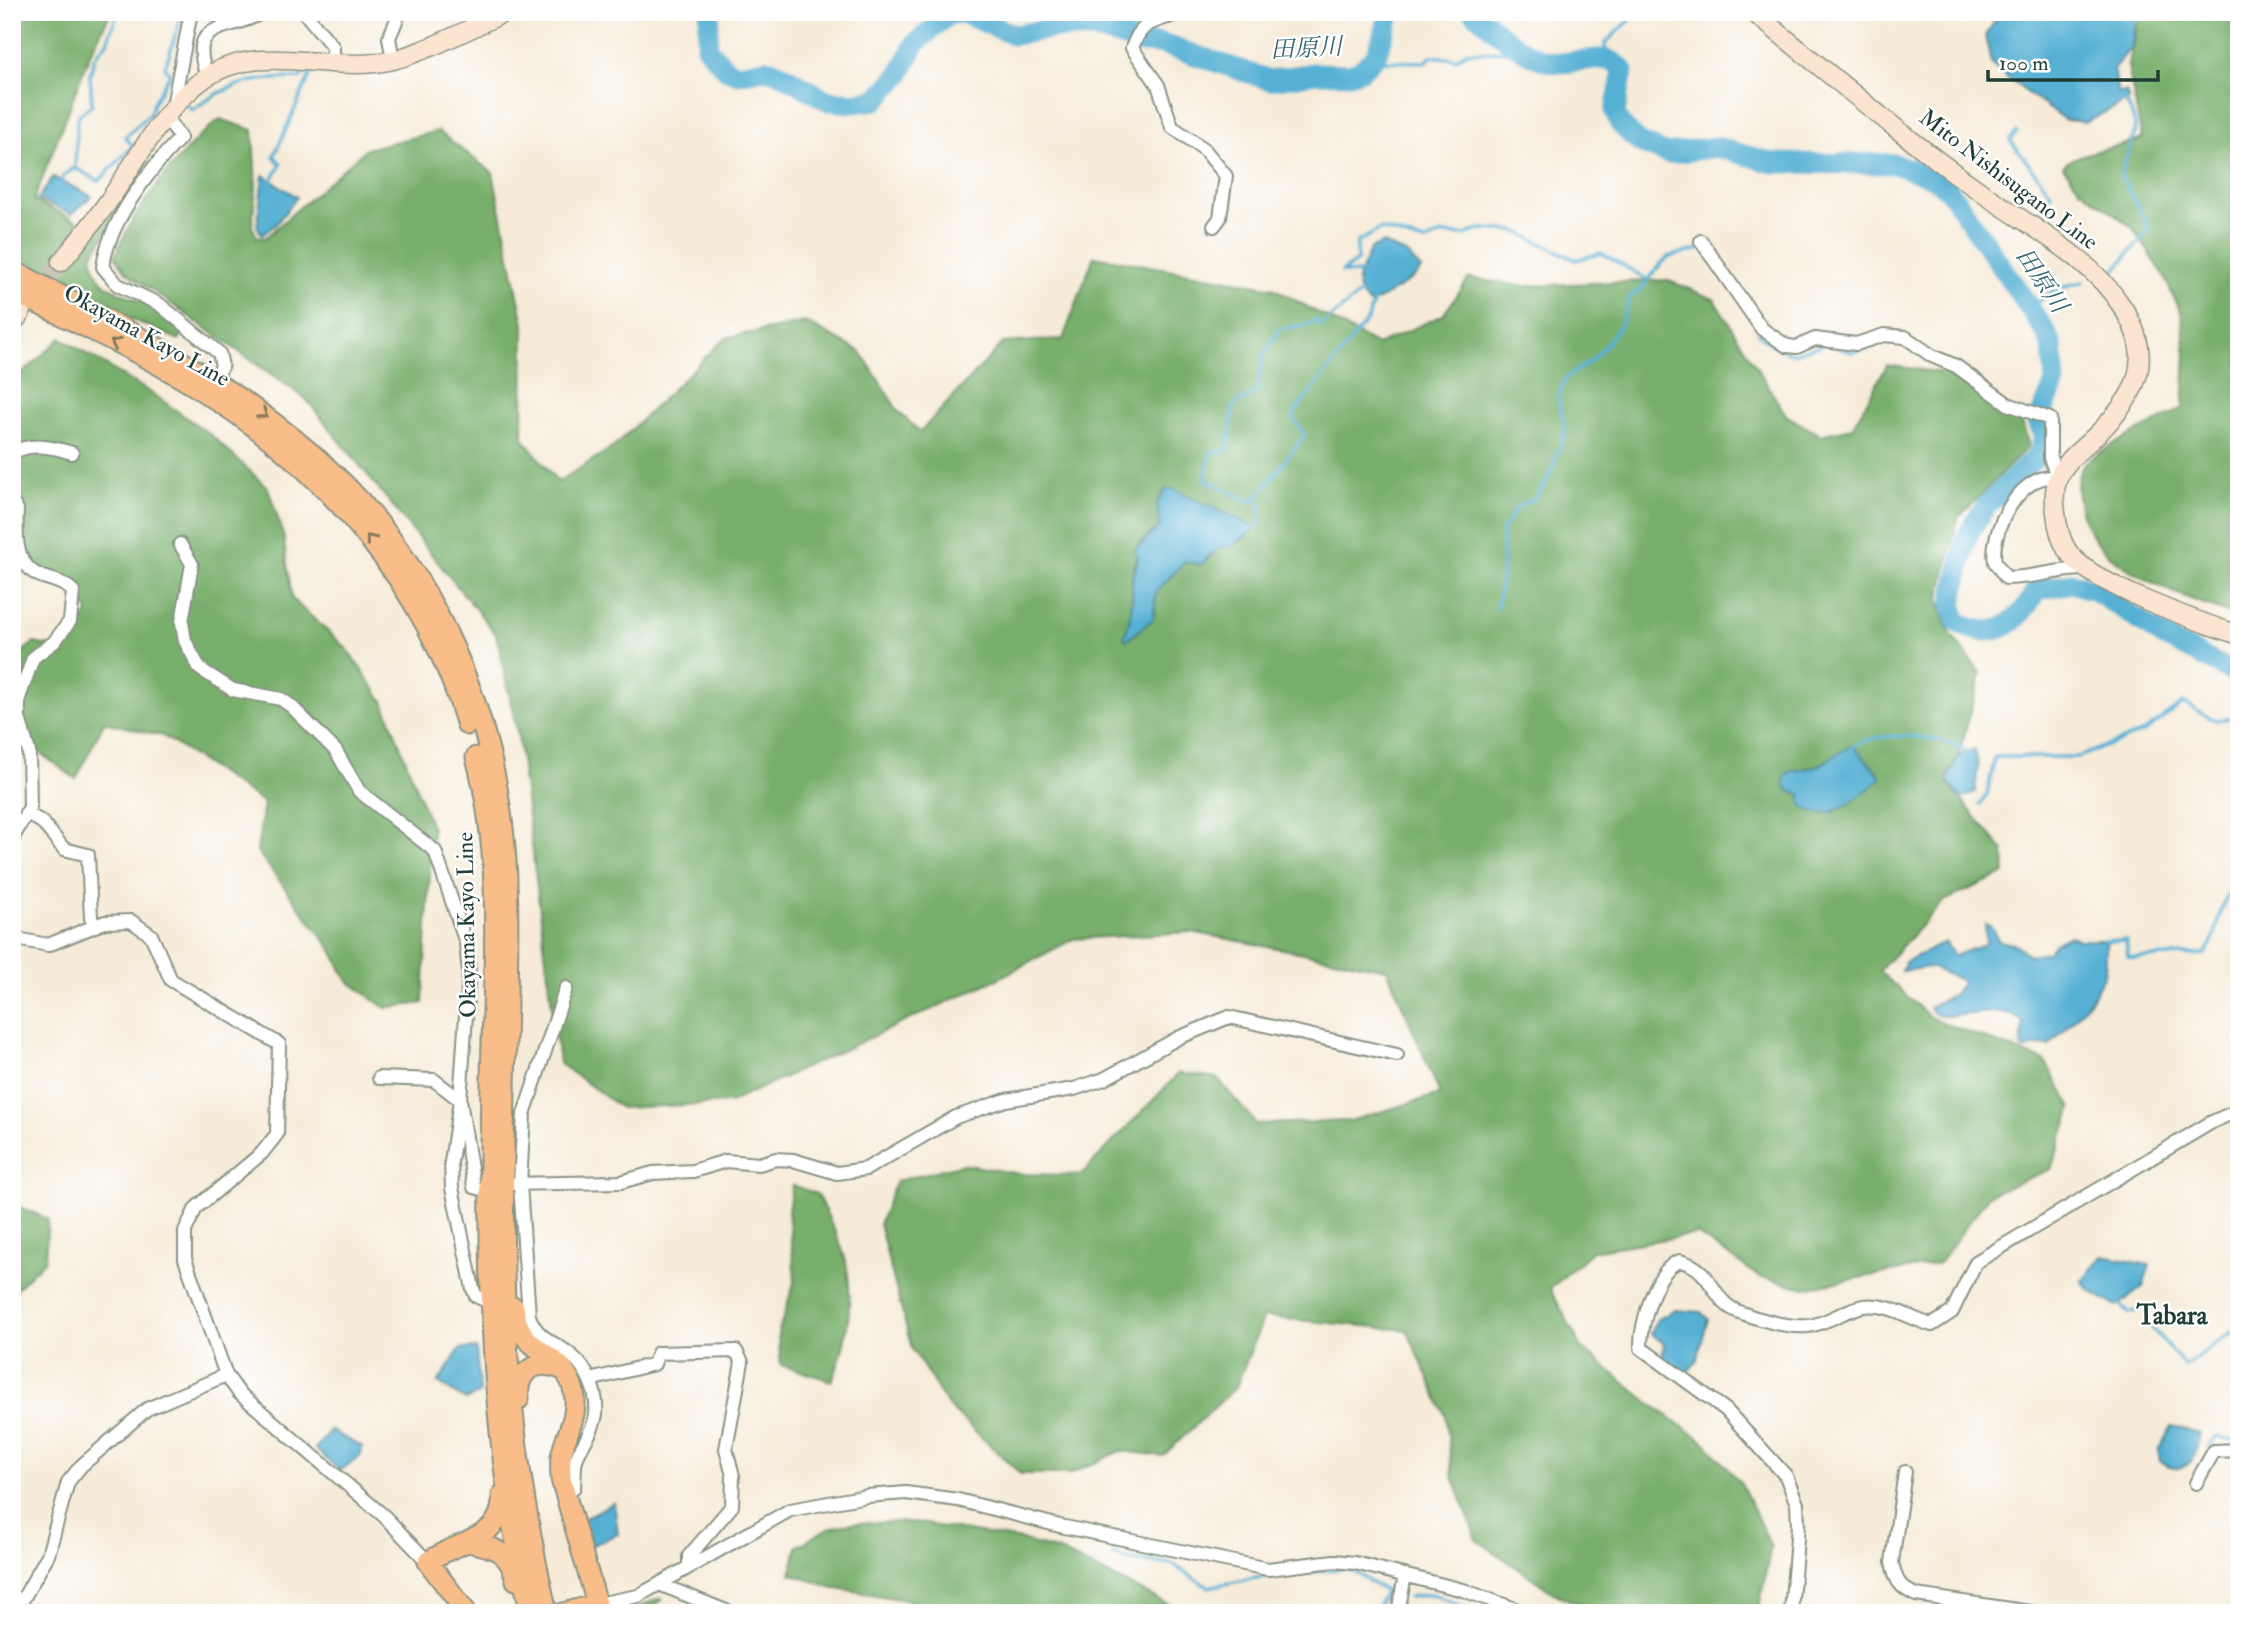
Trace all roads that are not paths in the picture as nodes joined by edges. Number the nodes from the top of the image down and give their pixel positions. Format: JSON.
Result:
{"nodes":[{"id":1,"x":191,"y":12,"type":"edge"},
{"id":2,"x":263,"y":12,"type":"edge"},
{"id":3,"x":304,"y":12,"type":"edge"},
{"id":4,"x":400,"y":12,"type":"edge"},
{"id":5,"x":506,"y":12,"type":"edge"},
{"id":6,"x":1180,"y":12,"type":"edge"},
{"id":7,"x":1753,"y":12,"type":"edge"},
{"id":8,"x":393,"y":60,"type":"junction"},
{"id":9,"x":333,"y":64,"type":"junction"},
{"id":10,"x":207,"y":76,"type":"junction"},
{"id":11,"x":169,"y":111,"type":"junction"},
{"id":12,"x":1214,"y":226,"type":"dead end"},
{"id":13,"x":1701,"y":241,"type":"dead end"},
{"id":14,"x":61,"y":262,"type":"tunnel mouth"},
{"id":15,"x":12,"y":270,"type":"edge"},
{"id":16,"x":12,"y":291,"type":"edge"},
{"id":17,"x":215,"y":380,"type":"junction"},
{"id":18,"x":12,"y":453,"type":"edge"},
{"id":19,"x":72,"y":453,"type":"dead end"},
{"id":20,"x":2058,"y":478,"type":"junction"},
{"id":21,"x":12,"y":503,"type":"edge"},
{"id":22,"x":180,"y":544,"type":"dead end"},
{"id":23,"x":2086,"y":569,"type":"junction"},
{"id":24,"x":2239,"y":635,"type":"edge"},
{"id":25,"x":26,"y":813,"type":"junction"},
{"id":26,"x":12,"y":839,"type":"edge"},
{"id":27,"x":95,"y":926,"type":"junction"},
{"id":28,"x":12,"y":938,"type":"edge"},
{"id":29,"x":566,"y":988,"type":"dead end"},
{"id":30,"x":1397,"y":1055,"type":"dead end"},
{"id":31,"x":379,"y":1077,"type":"dead end"},
{"id":32,"x":460,"y":1100,"type":"junction"},
{"id":33,"x":2239,"y":1110,"type":"edge"},
{"id":34,"x":504,"y":1190,"type":"junction"},
{"id":35,"x":491,"y":1303,"type":"junction"},
{"id":36,"x":562,"y":1370,"type":"junction"},
{"id":37,"x":226,"y":1375,"type":"junction"},
{"id":38,"x":590,"y":1380,"type":"junction"},
{"id":39,"x":497,"y":1400,"type":"junction"},
{"id":40,"x":2239,"y":1450,"type":"edge"},
{"id":41,"x":1905,"y":1472,"type":"dead end"},
{"id":42,"x":2196,"y":1483,"type":"dead end"},
{"id":43,"x":565,"y":1494,"type":"junction"},
{"id":44,"x":527,"y":1520,"type":"junction"},
{"id":45,"x":467,"y":1542,"type":"junction"},
{"id":46,"x":428,"y":1562,"type":"junction"},
{"id":47,"x":689,"y":1567,"type":"junction"},
{"id":48,"x":1405,"y":1575,"type":"junction"},
{"id":49,"x":659,"y":1584,"type":"junction"},
{"id":50,"x":597,"y":1604,"type":"junction"},
{"id":51,"x":533,"y":1609,"type":"edge"},
{"id":52,"x":15,"y":1613,"type":"edge"},
{"id":53,"x":467,"y":1613,"type":"edge"},
{"id":54,"x":564,"y":1613,"type":"edge"},
{"id":55,"x":731,"y":1613,"type":"edge"},
{"id":56,"x":1398,"y":1613,"type":"edge"},
{"id":57,"x":1526,"y":1613,"type":"edge"},
{"id":58,"x":1791,"y":1613,"type":"edge"},
{"id":59,"x":2037,"y":1613,"type":"edge"}],
"edges":[{"from":1,"to":11,"type":"street"},
{"from":2,"to":10,"type":"street"},
{"from":3,"to":9,"type":"street"},
{"from":4,"to":8,"type":"street"},
{"from":5,"to":8,"type":"main road"},
{"from":6,"to":12,"type":"street"},
{"from":7,"to":20,"type":"main road","name":"Mito Nishisugano Line"},
{"from":8,"to":9,"type":"main road"},
{"from":9,"to":10,"type":"main road"},
{"from":10,"to":11,"type":"main road"},
{"from":11,"to":14,"type":"main road"},
{"from":11,"to":17,"type":"street"},
{"from":13,"to":20,"type":"street"},
{"from":15,"to":17,"type":"main road","name":"Okayama Kayo Line"},
{"from":34,"to":16,"type":"main road","name":"Okayama Kayo Line","one_way":true},
{"from":17,"to":34,"type":"main road","name":"Okayama Kayo Line","one_way":true},
{"from":18,"to":19,"type":"street"},
{"from":20,"to":23,"type":"main road"},
{"from":20,"to":23,"type":"street"},
{"from":21,"to":25,"type":"street"},
{"from":22,"to":32,"type":"street"},
{"from":23,"to":24,"type":"main road"},
{"from":25,"to":26,"type":"street"},
{"from":25,"to":27,"type":"street"},
{"from":27,"to":28,"type":"street"},
{"from":27,"to":37,"type":"street"},
{"from":29,"to":34,"type":"street"},
{"from":30,"to":34,"type":"street"},
{"from":31,"to":32,"type":"street"},
{"from":32,"to":34,"type":"street"},
{"from":32,"to":35,"type":"street"},
{"from":33,"to":58,"type":"street"},
{"from":34,"to":35,"type":"main road","name":"Okayama Kayo Line"},
{"from":34,"to":36,"type":"main road","name":"Okayama Kayo Line"},
{"from":34,"to":38,"type":"street"},
{"from":34,"to":44,"type":"main road","name":"Okayama Kayo Line"},
{"from":35,"to":39,"type":"main road","name":"Okayama Kayo Line"},
{"from":36,"to":43,"type":"main road","name":"Okayama Kayo Line"},
{"from":36,"to":44,"type":"main road","name":"Okayama Kayo Line"},
{"from":37,"to":46,"type":"street"},
{"from":37,"to":52,"type":"street"},
{"from":38,"to":43,"type":"street"},
{"from":38,"to":47,"type":"street"},
{"from":39,"to":45,"type":"main road","name":"Okayama Kayo Line"},
{"from":39,"to":51,"type":"main road","name":"Okayama Kayo Line"},
{"from":40,"to":42,"type":"street"},
{"from":41,"to":59,"type":"street"},
{"from":43,"to":50,"type":"main road","name":"Okayama Kayo Line"},
{"from":44,"to":51,"type":"main road","name":"Okayama Kayo Line"},
{"from":45,"to":46,"type":"main road","name":"Okayama Kayo Line"},
{"from":45,"to":51,"type":"main road"},
{"from":46,"to":53,"type":"main road"},
{"from":47,"to":48,"type":"street"},
{"from":47,"to":49,"type":"street"},
{"from":48,"to":56,"type":"street"},
{"from":48,"to":57,"type":"street"},
{"from":49,"to":50,"type":"street"},
{"from":49,"to":55,"type":"street"},
{"from":50,"to":54,"type":"main road"}]}
